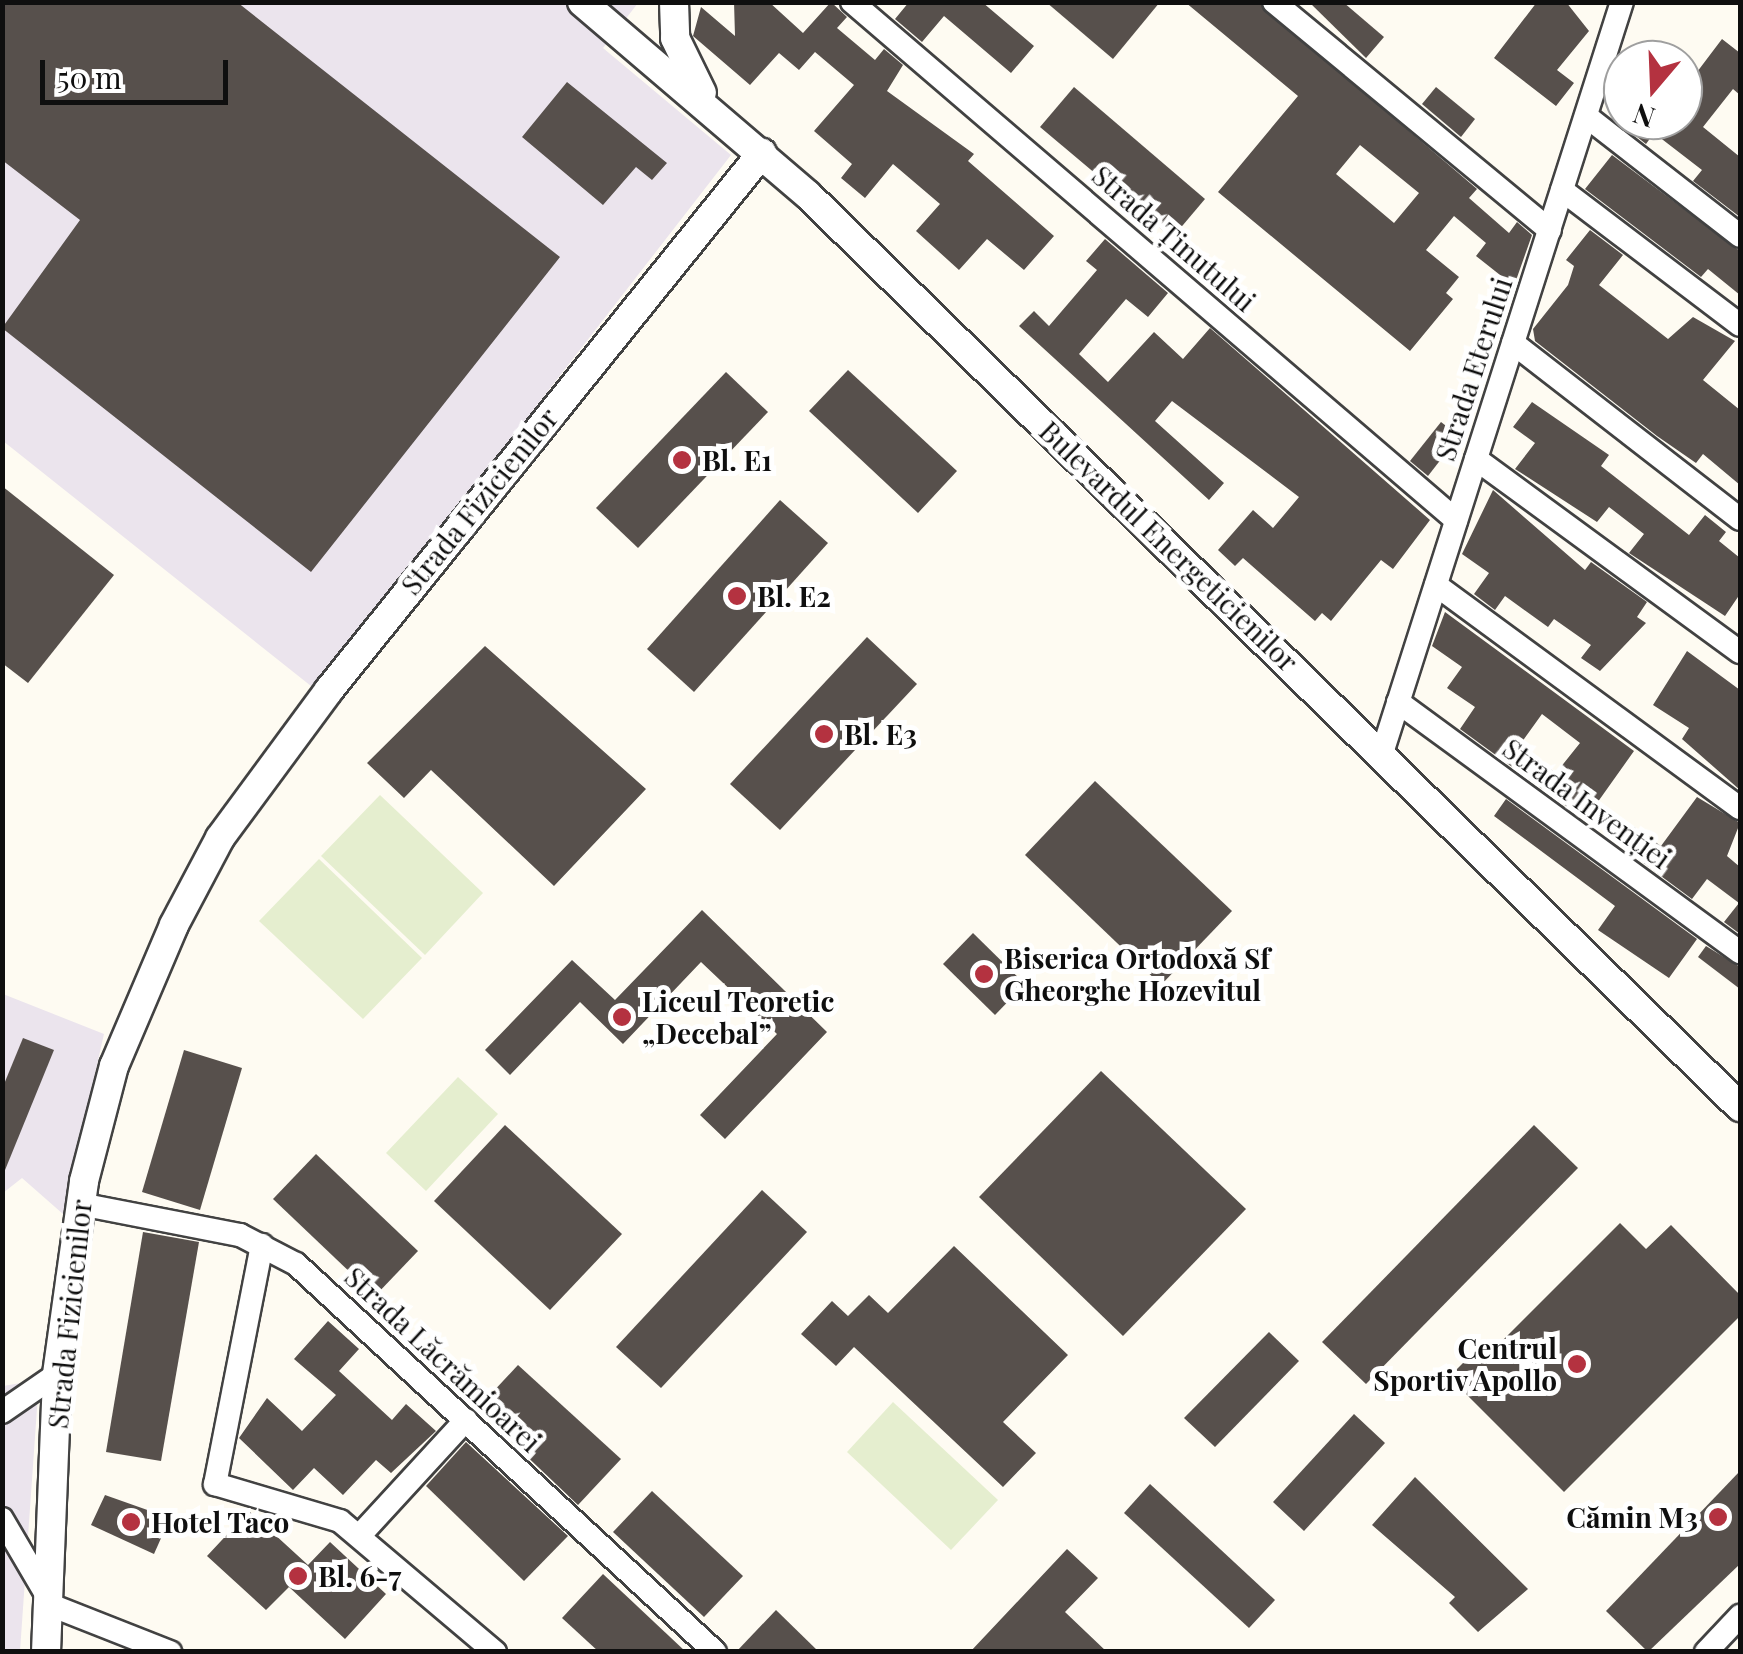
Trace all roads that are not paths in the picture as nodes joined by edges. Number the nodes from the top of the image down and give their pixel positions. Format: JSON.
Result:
{"nodes":[{"id":1,"x":582,"y":2,"type":"edge"},
{"id":2,"x":674,"y":2,"type":"edge"},
{"id":3,"x":852,"y":2,"type":"edge"},
{"id":4,"x":1274,"y":2,"type":"edge"},
{"id":5,"x":1620,"y":4,"type":"edge"},
{"id":6,"x":710,"y":107,"type":"junction"},
{"id":7,"x":1586,"y":116,"type":"junction"},
{"id":8,"x":762,"y":153,"type":"junction"},
{"id":9,"x":1562,"y":190,"type":"junction"},
{"id":10,"x":1550,"y":230,"type":"junction"},
{"id":11,"x":1740,"y":236,"type":"edge"},
{"id":12,"x":1740,"y":325,"type":"edge"},
{"id":13,"x":1513,"y":342,"type":"junction"},
{"id":14,"x":1476,"y":459,"type":"junction"},
{"id":15,"x":1740,"y":519,"type":"edge"},
{"id":16,"x":1456,"y":520,"type":"junction"},
{"id":17,"x":1436,"y":584,"type":"junction"},
{"id":18,"x":1740,"y":652,"type":"edge"},
{"id":19,"x":1398,"y":702,"type":"junction"},
{"id":20,"x":1382,"y":754,"type":"junction"},
{"id":21,"x":1740,"y":808,"type":"edge"},
{"id":22,"x":1740,"y":952,"type":"edge"},
{"id":23,"x":1740,"y":1107,"type":"edge"},
{"id":24,"x":80,"y":1204,"type":"junction"},
{"id":25,"x":262,"y":1245,"type":"junction"},
{"id":26,"x":57,"y":1374,"type":"junction"},
{"id":27,"x":2,"y":1412,"type":"edge"},
{"id":28,"x":466,"y":1420,"type":"junction"},
{"id":29,"x":2,"y":1519,"type":"edge"},
{"id":30,"x":361,"y":1534,"type":"junction"},
{"id":31,"x":53,"y":1606,"type":"junction"},
{"id":32,"x":1740,"y":1616,"type":"edge"},
{"id":33,"x":46,"y":1652,"type":"edge"},
{"id":34,"x":65,"y":1652,"type":"edge"},
{"id":35,"x":170,"y":1652,"type":"edge"},
{"id":36,"x":495,"y":1652,"type":"edge"},
{"id":37,"x":715,"y":1652,"type":"edge"},
{"id":38,"x":1706,"y":1652,"type":"edge"}],
"edges":[{"from":1,"to":6,"type":"street","name":"Bulevardul Energeticienilor"},
{"from":2,"to":6,"type":"street"},
{"from":3,"to":16,"type":"street","name":"Strada Ținutului"},
{"from":4,"to":10,"type":"street"},
{"from":5,"to":7,"type":"street","name":"Strada Eterului"},
{"from":6,"to":8,"type":"street","name":"Bulevardul Energeticienilor"},
{"from":7,"to":9,"type":"street","name":"Strada Eterului"},
{"from":7,"to":11,"type":"street"},
{"from":8,"to":20,"type":"street","name":"Bulevardul Energeticienilor"},
{"from":8,"to":24,"type":"street","name":"Strada Fizicienilor"},
{"from":9,"to":10,"type":"street","name":"Strada Eterului"},
{"from":9,"to":12,"type":"street"},
{"from":10,"to":13,"type":"street","name":"Strada Eterului"},
{"from":13,"to":14,"type":"street","name":"Strada Eterului"},
{"from":13,"to":15,"type":"street"},
{"from":14,"to":16,"type":"street","name":"Strada Eterului"},
{"from":14,"to":18,"type":"street"},
{"from":16,"to":17,"type":"street","name":"Strada Eterului"},
{"from":17,"to":19,"type":"street","name":"Strada Eterului"},
{"from":17,"to":21,"type":"street"},
{"from":19,"to":20,"type":"street","name":"Strada Eterului"},
{"from":19,"to":22,"type":"street","name":"Strada Invenției"},
{"from":20,"to":23,"type":"street","name":"Bulevardul Energeticienilor"},
{"from":24,"to":25,"type":"street","name":"Strada Lăcrămioarei"},
{"from":24,"to":26,"type":"street","name":"Strada Fizicienilor"},
{"from":25,"to":28,"type":"street","name":"Strada Lăcrămioarei"},
{"from":25,"to":30,"type":"street"},
{"from":26,"to":27,"type":"street"},
{"from":26,"to":31,"type":"street","name":"Strada Fizicienilor"},
{"from":28,"to":30,"type":"street"},
{"from":28,"to":37,"type":"street","name":"Strada Lăcrămioarei"},
{"from":29,"to":31,"type":"street"},
{"from":30,"to":36,"type":"street"},
{"from":31,"to":33,"type":"street","name":"Strada Fizicienilor"},
{"from":31,"to":34,"type":"street","name":"Strada Fizicienilor"},
{"from":31,"to":35,"type":"street"},
{"from":32,"to":38,"type":"street"}]}
